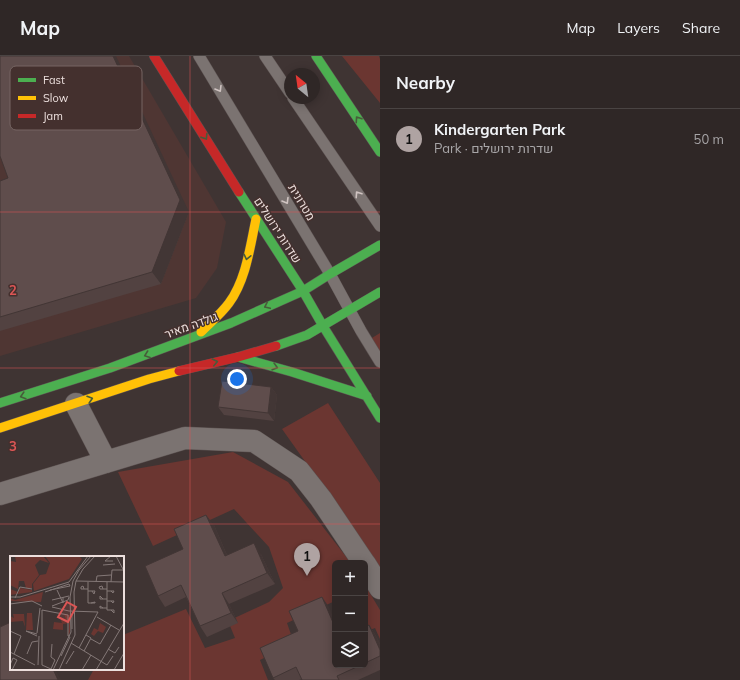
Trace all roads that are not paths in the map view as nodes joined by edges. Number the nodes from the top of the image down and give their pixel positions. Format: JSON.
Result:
{"nodes":[{"id":1,"x":154,"y":56,"type":"edge"},
{"id":2,"x":199,"y":56,"type":"edge"},
{"id":3,"x":265,"y":56,"type":"edge"},
{"id":4,"x":316,"y":56,"type":"edge"},
{"id":5,"x":284,"y":84,"type":"edge"},
{"id":6,"x":297,"y":104,"type":"edge"},
{"id":7,"x":380,"y":152,"type":"edge"},
{"id":8,"x":256,"y":219,"type":"junction"},
{"id":9,"x":380,"y":226,"type":"edge"},
{"id":10,"x":380,"y":245,"type":"edge"},
{"id":11,"x":330,"y":274,"type":"junction"},
{"id":12,"x":303,"y":291,"type":"junction"},
{"id":13,"x":380,"y":292,"type":"edge"},
{"id":14,"x":350,"y":310,"type":"junction"},
{"id":15,"x":323,"y":326,"type":"junction"},
{"id":16,"x":197,"y":336,"type":"junction"},
{"id":17,"x":238,"y":357,"type":"junction"},
{"id":18,"x":380,"y":362,"type":"edge"},
{"id":19,"x":367,"y":396,"type":"junction"},
{"id":20,"x":0,"y":403,"type":"edge"},
{"id":21,"x":76,"y":404,"type":"junction"},
{"id":22,"x":380,"y":418,"type":"edge"},
{"id":23,"x":0,"y":428,"type":"edge"},
{"id":24,"x":106,"y":462,"type":"junction"},
{"id":25,"x":0,"y":494,"type":"edge"},
{"id":26,"x":362,"y":560,"type":"edge"},
{"id":27,"x":368,"y":569,"type":"edge"},
{"id":28,"x":380,"y":588,"type":"edge"}],
"edges":[{"from":1,"to":8,"type":"street","name":"שדרות ירושלים","one_way":true},
{"from":2,"to":11,"type":"lane","name":"מטרונית","one_way":true},
{"from":3,"to":5,"type":"lane"},
{"from":7,"to":4,"type":"street","one_way":true},
{"from":9,"to":6,"type":"lane","one_way":true},
{"from":8,"to":12,"type":"street","name":"שדרות ירושלים"},
{"from":8,"to":16,"type":"street","one_way":true},
{"from":10,"to":11,"type":"street","name":"גולדה מאיר"},
{"from":11,"to":12,"type":"street","name":"גולדה מאיר"},
{"from":11,"to":14,"type":"lane","name":"מטרונית"},
{"from":12,"to":15,"type":"street","name":"שדרות ירושלים"},
{"from":12,"to":16,"type":"street","name":"גולדה מאיר","one_way":true},
{"from":13,"to":14,"type":"street"},
{"from":14,"to":15,"type":"street"},
{"from":14,"to":18,"type":"lane","name":"מטרונית"},
{"from":15,"to":17,"type":"street"},
{"from":15,"to":19,"type":"street","name":"שדרות ירושלים"},
{"from":16,"to":20,"type":"street","name":"גולדה מאיר","one_way":true},
{"from":17,"to":19,"type":"street","one_way":true},
{"from":21,"to":17,"type":"street","one_way":true},
{"from":19,"to":22,"type":"street","name":"שדרות ירושלים"},
{"from":21,"to":23,"type":"street"},
{"from":21,"to":24,"type":"street"},
{"from":24,"to":25,"type":"street"},
{"from":24,"to":26,"type":"street"},
{"from":27,"to":28,"type":"street"}]}
